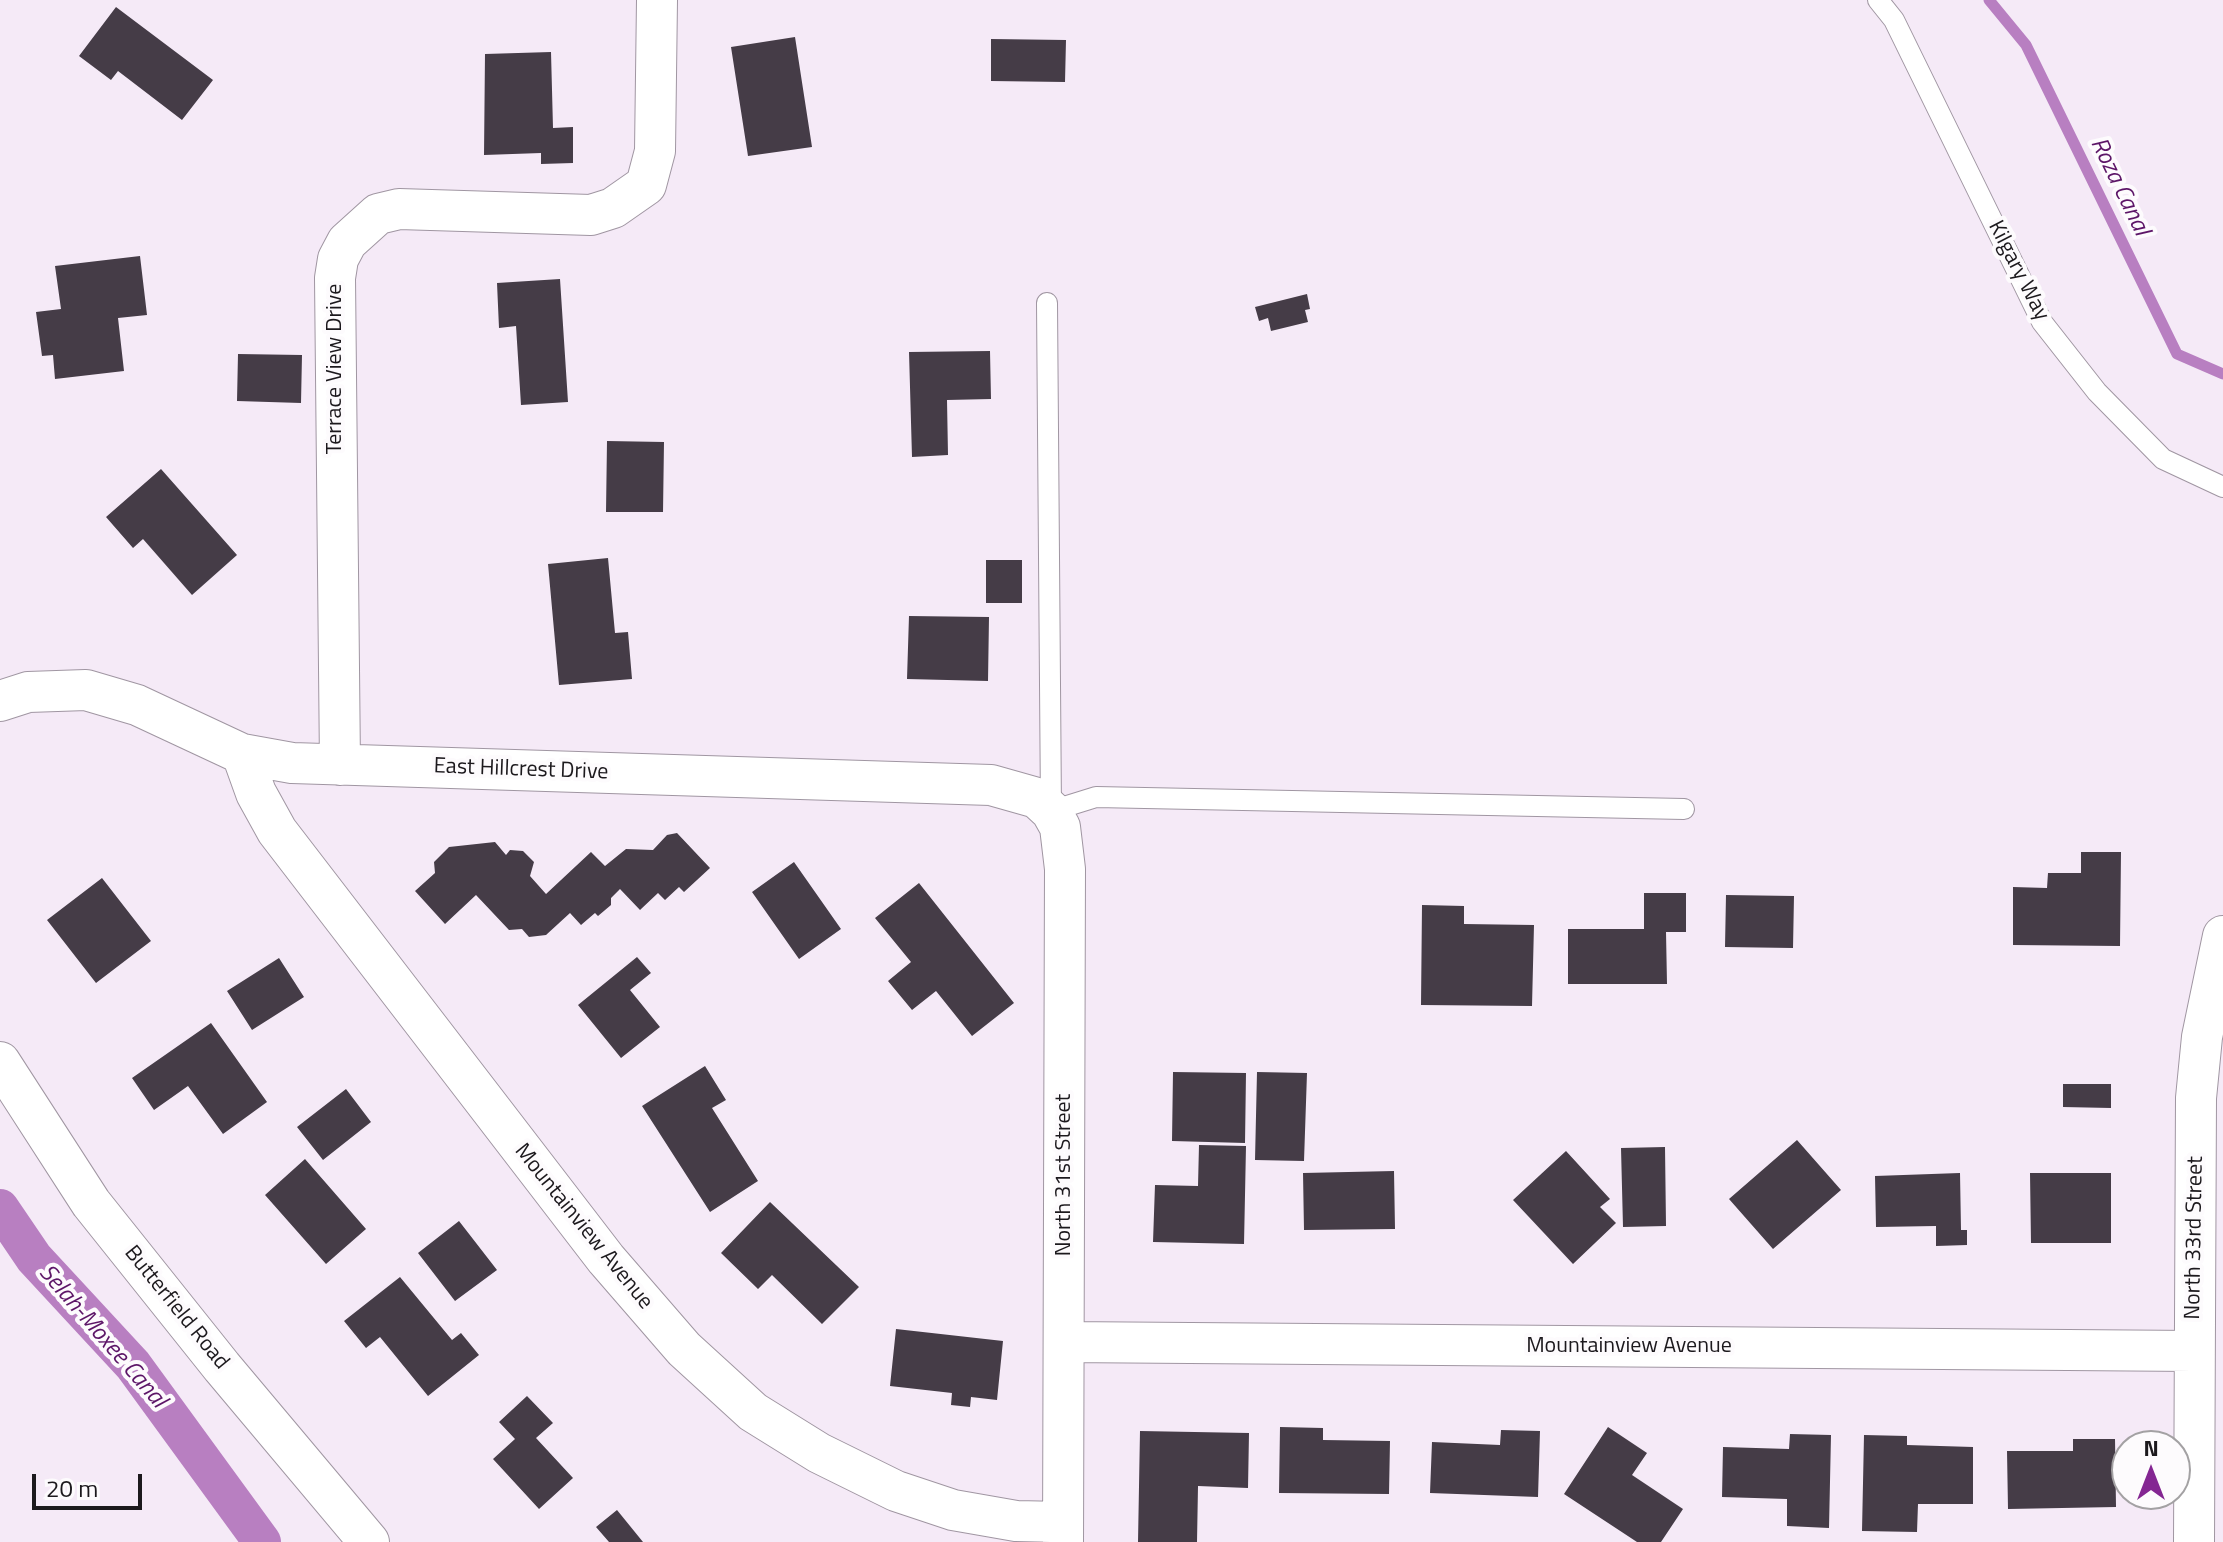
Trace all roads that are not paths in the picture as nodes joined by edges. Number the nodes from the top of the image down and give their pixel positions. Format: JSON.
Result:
{"nodes":[{"id":1,"x":657,"y":0,"type":"edge"},
{"id":2,"x":1878,"y":0,"type":"edge"},
{"id":3,"x":1047,"y":303,"type":"dead end"},
{"id":4,"x":2223,"y":487,"type":"edge"},
{"id":5,"x":0,"y":701,"type":"edge"},
{"id":6,"x":242,"y":754,"type":"junction"},
{"id":7,"x":340,"y":765,"type":"junction"},
{"id":8,"x":1684,"y":809,"type":"dead end"},
{"id":9,"x":1051,"y":811,"type":"junction"},
{"id":10,"x":2223,"y":936,"type":"edge"},
{"id":11,"x":0,"y":1062,"type":"edge"},
{"id":12,"x":1065,"y":1342,"type":"junction"},
{"id":13,"x":2193,"y":1351,"type":"junction"},
{"id":14,"x":1063,"y":1532,"type":"edge"},
{"id":15,"x":369,"y":1542,"type":"edge"},
{"id":16,"x":2194,"y":1542,"type":"edge"}],
"edges":[{"from":1,"to":7,"type":"street","name":"Terrace View Drive"},
{"from":2,"to":4,"type":"lane","name":"Kilgary Way"},
{"from":3,"to":9,"type":"lane"},
{"from":5,"to":6,"type":"street","name":"East Hillcrest Drive"},
{"from":6,"to":7,"type":"street","name":"East Hillcrest Drive"},
{"from":6,"to":14,"type":"street","name":"Mountainview Avenue"},
{"from":7,"to":9,"type":"street","name":"East Hillcrest Drive"},
{"from":8,"to":9,"type":"lane"},
{"from":9,"to":12,"type":"street","name":"North 31st Street"},
{"from":10,"to":13,"type":"street","name":"North 33rd Street"},
{"from":11,"to":15,"type":"street","name":"Butterfield Road"},
{"from":12,"to":13,"type":"street","name":"Mountainview Avenue"},
{"from":12,"to":14,"type":"street","name":"North 31st Street"},
{"from":13,"to":16,"type":"street","name":"North 33rd Street"}]}
